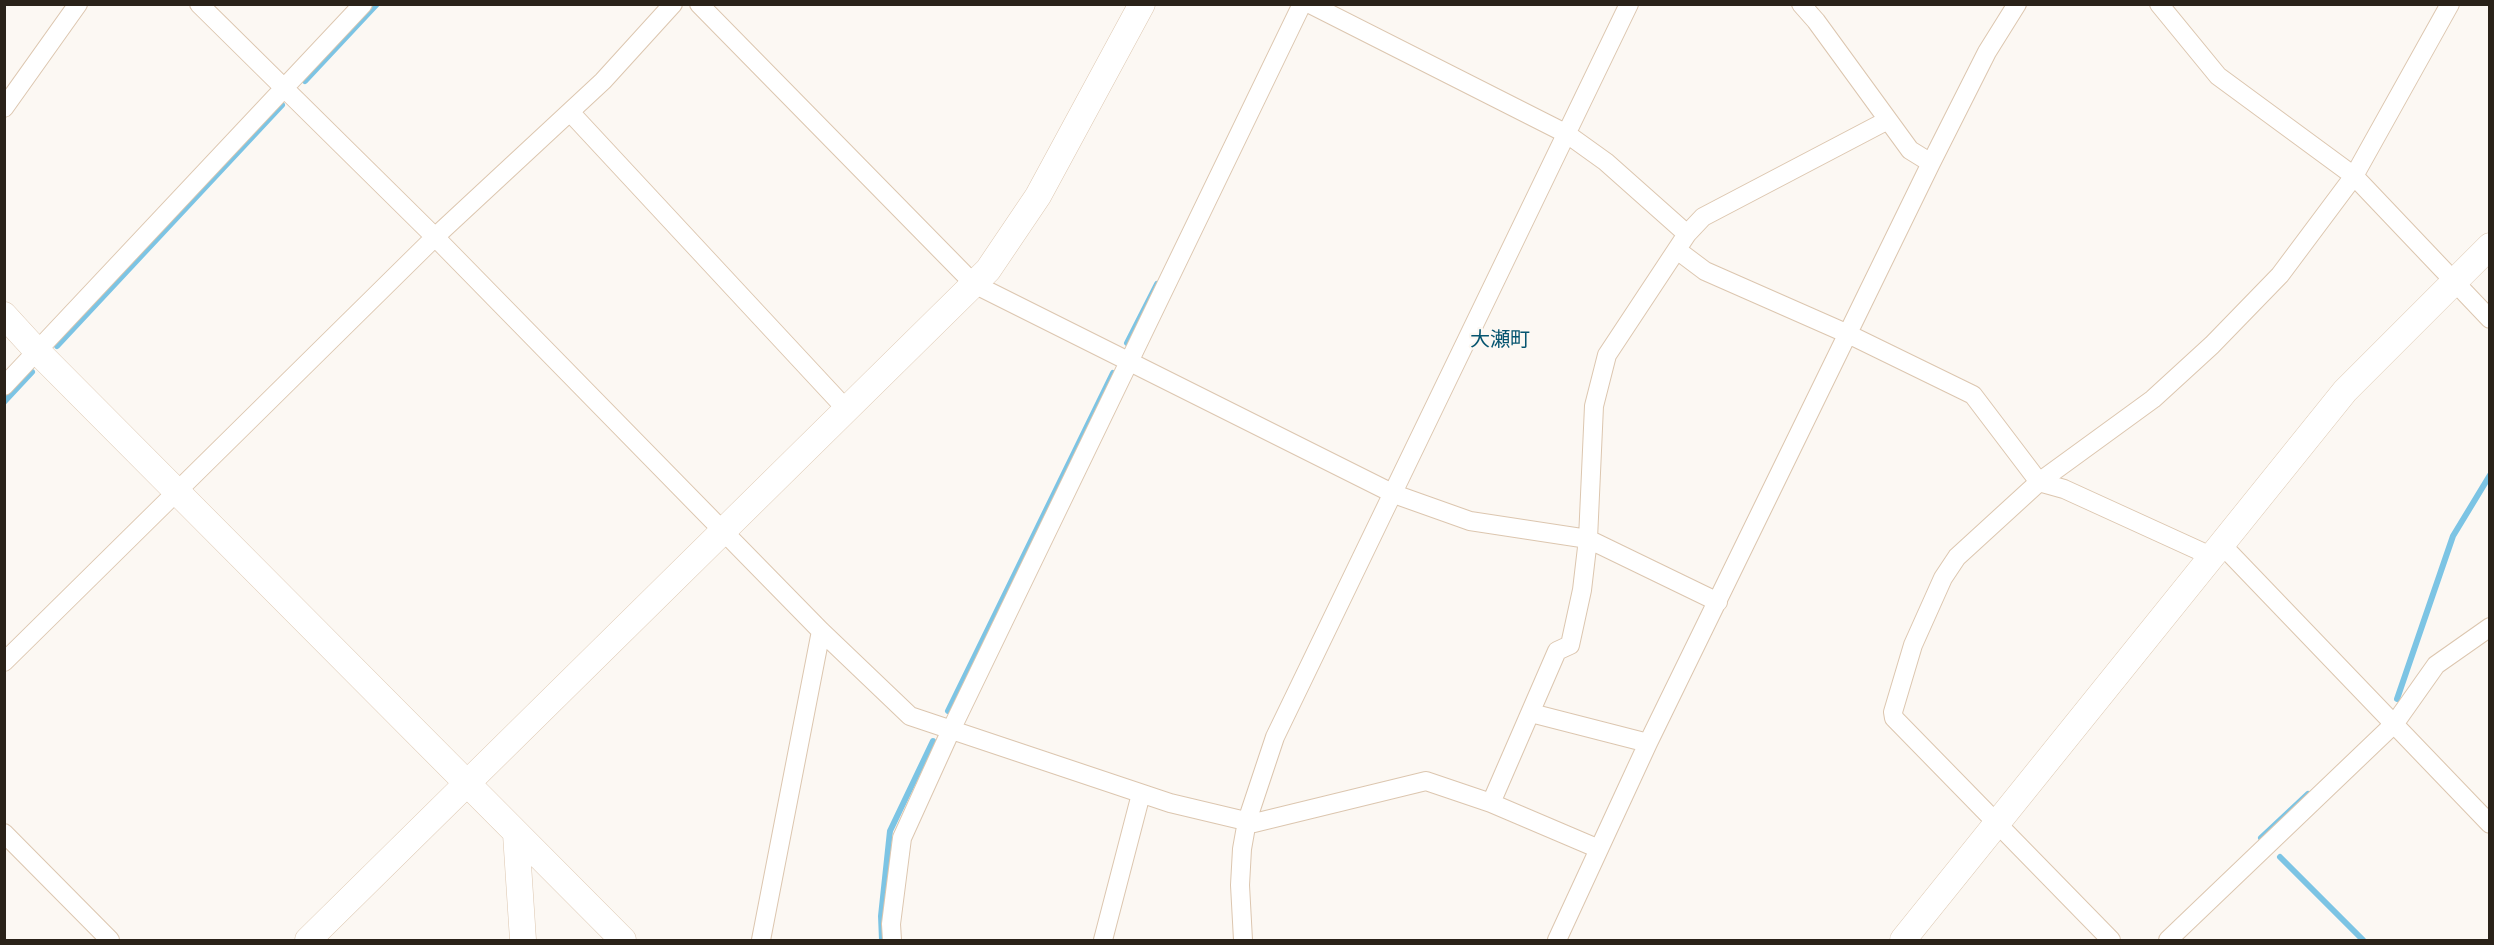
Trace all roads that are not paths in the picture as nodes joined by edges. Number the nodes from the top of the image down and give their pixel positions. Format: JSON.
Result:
{"nodes":[{"id":1,"x":78,"y":4,"type":"edge"},
{"id":2,"x":199,"y":4,"type":"edge"},
{"id":3,"x":363,"y":4,"type":"edge"},
{"id":4,"x":673,"y":4,"type":"edge"},
{"id":5,"x":699,"y":4,"type":"edge"},
{"id":6,"x":1142,"y":4,"type":"edge"},
{"id":7,"x":1302,"y":4,"type":"edge"},
{"id":8,"x":1310,"y":4,"type":"edge"},
{"id":9,"x":1629,"y":4,"type":"edge"},
{"id":10,"x":1801,"y":4,"type":"edge"},
{"id":11,"x":2017,"y":4,"type":"edge"},
{"id":12,"x":2159,"y":4,"type":"edge"},
{"id":13,"x":2450,"y":4,"type":"edge"},
{"id":14,"x":284,"y":88,"type":"junction"},
{"id":15,"x":4,"y":108,"type":"edge"},
{"id":16,"x":570,"y":112,"type":"junction"},
{"id":17,"x":1888,"y":120,"type":"junction"},
{"id":18,"x":1567,"y":134,"type":"junction"},
{"id":19,"x":1931,"y":162,"type":"junction"},
{"id":20,"x":2354,"y":176,"type":"junction"},
{"id":21,"x":435,"y":237,"type":"junction"},
{"id":22,"x":1682,"y":242,"type":"junction"},
{"id":23,"x":2490,"y":246,"type":"edge"},
{"id":24,"x":2452,"y":282,"type":"junction"},
{"id":25,"x":974,"y":284,"type":"junction"},
{"id":26,"x":4,"y":315,"type":"edge"},
{"id":27,"x":2490,"y":319,"type":"edge"},
{"id":28,"x":1848,"y":334,"type":"junction"},
{"id":29,"x":37,"y":351,"type":"junction"},
{"id":30,"x":1128,"y":362,"type":"junction"},
{"id":31,"x":4,"y":386,"type":"edge"},
{"id":32,"x":847,"y":410,"type":"junction"},
{"id":33,"x":2039,"y":482,"type":"junction"},
{"id":34,"x":178,"y":490,"type":"junction"},
{"id":35,"x":1394,"y":494,"type":"junction"},
{"id":36,"x":724,"y":532,"type":"junction"},
{"id":37,"x":1588,"y":539,"type":"junction"},
{"id":38,"x":2217,"y":551,"type":"junction"},
{"id":39,"x":1718,"y":602,"type":"junction"},
{"id":40,"x":2490,"y":627,"type":"edge"},
{"id":41,"x":821,"y":631,"type":"junction"},
{"id":42,"x":4,"y":662,"type":"edge"},
{"id":43,"x":1531,"y":713,"type":"junction"},
{"id":44,"x":2395,"y":723,"type":"junction"},
{"id":45,"x":951,"y":730,"type":"junction"},
{"id":46,"x":1648,"y":743,"type":"junction"},
{"id":47,"x":468,"y":784,"type":"junction"},
{"id":48,"x":1142,"y":794,"type":"junction"},
{"id":49,"x":1491,"y":803,"type":"junction"},
{"id":50,"x":1247,"y":821,"type":"junction"},
{"id":51,"x":1997,"y":824,"type":"junction"},
{"id":52,"x":2490,"y":824,"type":"edge"},
{"id":53,"x":4,"y":833,"type":"edge"},
{"id":54,"x":516,"y":834,"type":"junction"},
{"id":55,"x":1599,"y":849,"type":"junction"},
{"id":56,"x":110,"y":940,"type":"edge"},
{"id":57,"x":308,"y":940,"type":"edge"},
{"id":58,"x":523,"y":940,"type":"edge"},
{"id":59,"x":623,"y":940,"type":"edge"},
{"id":60,"x":761,"y":940,"type":"edge"},
{"id":61,"x":892,"y":940,"type":"edge"},
{"id":62,"x":1103,"y":940,"type":"edge"},
{"id":63,"x":1243,"y":940,"type":"edge"},
{"id":64,"x":1557,"y":940,"type":"edge"},
{"id":65,"x":1903,"y":940,"type":"edge"},
{"id":66,"x":2111,"y":940,"type":"edge"},
{"id":67,"x":2168,"y":940,"type":"edge"}],
"edges":[{"from":1,"to":15,"type":"street"},
{"from":2,"to":14,"type":"street"},
{"from":3,"to":14,"type":"street"},
{"from":4,"to":16,"type":"street"},
{"from":5,"to":25,"type":"street"},
{"from":6,"to":25,"type":"street"},
{"from":7,"to":30,"type":"street"},
{"from":8,"to":18,"type":"street"},
{"from":9,"to":18,"type":"street"},
{"from":10,"to":17,"type":"street"},
{"from":11,"to":19,"type":"street"},
{"from":12,"to":20,"type":"street"},
{"from":13,"to":20,"type":"street"},
{"from":14,"to":21,"type":"street"},
{"from":14,"to":29,"type":"street"},
{"from":16,"to":21,"type":"street"},
{"from":16,"to":32,"type":"street"},
{"from":17,"to":19,"type":"street"},
{"from":17,"to":22,"type":"street"},
{"from":18,"to":22,"type":"street"},
{"from":18,"to":35,"type":"street"},
{"from":19,"to":28,"type":"street"},
{"from":20,"to":24,"type":"street"},
{"from":20,"to":33,"type":"street"},
{"from":21,"to":34,"type":"street"},
{"from":21,"to":36,"type":"street"},
{"from":22,"to":28,"type":"street"},
{"from":22,"to":37,"type":"street"},
{"from":23,"to":24,"type":"street"},
{"from":24,"to":27,"type":"street"},
{"from":24,"to":38,"type":"street"},
{"from":25,"to":30,"type":"street"},
{"from":25,"to":32,"type":"street"},
{"from":26,"to":29,"type":"street"},
{"from":28,"to":33,"type":"street"},
{"from":28,"to":39,"type":"street"},
{"from":29,"to":31,"type":"street"},
{"from":29,"to":34,"type":"street"},
{"from":30,"to":35,"type":"street"},
{"from":30,"to":45,"type":"street"},
{"from":32,"to":36,"type":"street"},
{"from":33,"to":38,"type":"street"},
{"from":33,"to":51,"type":"street"},
{"from":34,"to":42,"type":"street"},
{"from":34,"to":47,"type":"street"},
{"from":35,"to":37,"type":"street"},
{"from":35,"to":50,"type":"street"},
{"from":36,"to":41,"type":"street"},
{"from":36,"to":47,"type":"street"},
{"from":37,"to":39,"type":"street"},
{"from":37,"to":43,"type":"street"},
{"from":38,"to":44,"type":"street"},
{"from":38,"to":51,"type":"street"},
{"from":39,"to":46,"type":"street"},
{"from":40,"to":44,"type":"street"},
{"from":41,"to":45,"type":"street"},
{"from":41,"to":60,"type":"street"},
{"from":43,"to":46,"type":"street"},
{"from":43,"to":49,"type":"street"},
{"from":44,"to":52,"type":"street"},
{"from":44,"to":67,"type":"street"},
{"from":45,"to":48,"type":"street"},
{"from":45,"to":61,"type":"street"},
{"from":46,"to":55,"type":"street"},
{"from":47,"to":54,"type":"street"},
{"from":47,"to":57,"type":"street"},
{"from":48,"to":50,"type":"street"},
{"from":48,"to":62,"type":"street"},
{"from":49,"to":50,"type":"street"},
{"from":49,"to":55,"type":"street"},
{"from":50,"to":63,"type":"street"},
{"from":51,"to":65,"type":"street"},
{"from":51,"to":66,"type":"street"},
{"from":53,"to":56,"type":"street"},
{"from":54,"to":58,"type":"street"},
{"from":54,"to":59,"type":"street"},
{"from":55,"to":64,"type":"street"}]}
